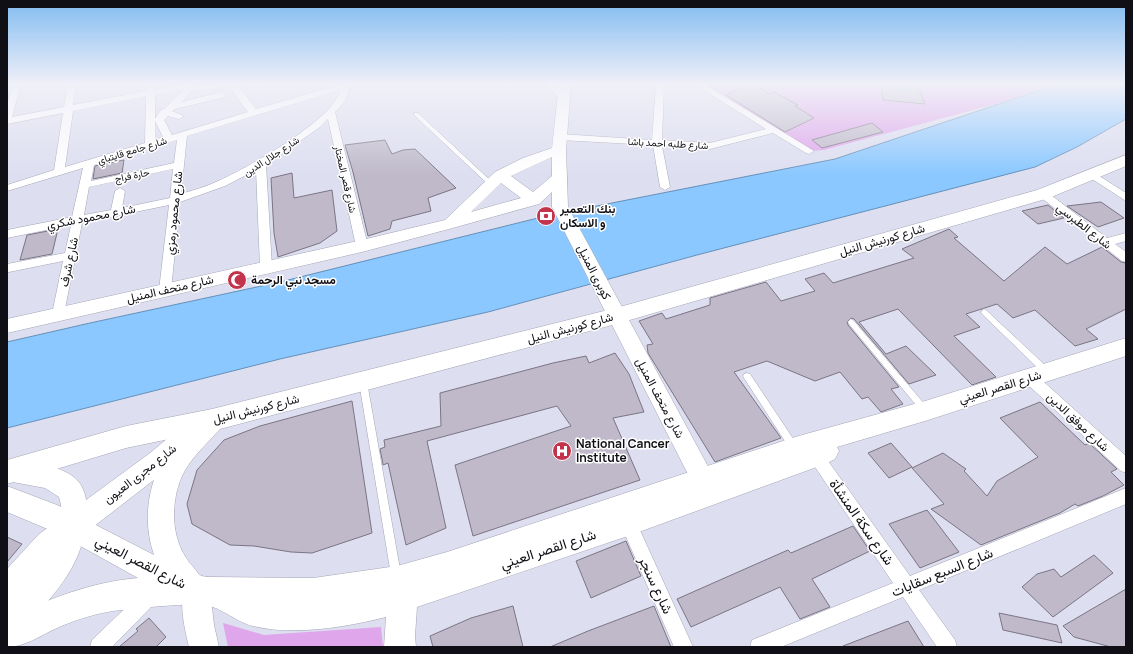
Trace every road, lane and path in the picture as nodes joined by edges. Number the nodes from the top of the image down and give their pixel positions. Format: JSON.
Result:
{"nodes":[{"id":1,"x":416,"y":114,"type":"dead end"},
{"id":2,"x":37,"y":115,"type":"edge"},
{"id":3,"x":67,"y":115,"type":"edge"},
{"id":4,"x":151,"y":115,"type":"edge"},
{"id":5,"x":164,"y":115,"type":"edge"},
{"id":6,"x":176,"y":115,"type":"edge"},
{"id":7,"x":249,"y":115,"type":"edge"},
{"id":8,"x":327,"y":115,"type":"edge"},
{"id":9,"x":331,"y":115,"type":"edge"},
{"id":10,"x":562,"y":115,"type":"edge"},
{"id":11,"x":658,"y":115,"type":"edge"},
{"id":12,"x":749,"y":115,"type":"edge"},
{"id":13,"x":179,"y":116,"type":"dead end"},
{"id":14,"x":7,"y":120,"type":"edge"},
{"id":15,"x":775,"y":130,"type":"junction"},
{"id":16,"x":182,"y":135,"type":"junction"},
{"id":17,"x":169,"y":139,"type":"junction"},
{"id":18,"x":657,"y":143,"type":"junction"},
{"id":19,"x":559,"y":144,"type":"junction"},
{"id":20,"x":150,"y":145,"type":"junction"},
{"id":21,"x":809,"y":151,"type":"dead end"},
{"id":22,"x":1126,"y":160,"type":"edge"},
{"id":23,"x":89,"y":164,"type":"junction"},
{"id":24,"x":261,"y":164,"type":"junction"},
{"id":25,"x":179,"y":165,"type":"junction"},
{"id":26,"x":59,"y":173,"type":"junction"},
{"id":27,"x":1093,"y":175,"type":"junction"},
{"id":28,"x":560,"y":177,"type":"junction"},
{"id":29,"x":495,"y":179,"type":"junction"},
{"id":30,"x":85,"y":185,"type":"junction"},
{"id":31,"x":665,"y":187,"type":"dead end"},
{"id":32,"x":7,"y":188,"type":"edge"},
{"id":33,"x":120,"y":191,"type":"dead end"},
{"id":34,"x":1043,"y":194,"type":"junction"},
{"id":35,"x":1126,"y":198,"type":"edge"},
{"id":36,"x":533,"y":200,"type":"junction"},
{"id":37,"x":176,"y":201,"type":"junction"},
{"id":38,"x":116,"y":212,"type":"junction"},
{"id":39,"x":78,"y":219,"type":"junction"},
{"id":40,"x":449,"y":224,"type":"junction"},
{"id":41,"x":7,"y":234,"type":"edge"},
{"id":42,"x":1126,"y":236,"type":"edge"},
{"id":43,"x":1106,"y":242,"type":"junction"},
{"id":44,"x":362,"y":246,"type":"junction"},
{"id":45,"x":70,"y":256,"type":"junction"},
{"id":46,"x":1126,"y":258,"type":"edge"},
{"id":47,"x":266,"y":267,"type":"junction"},
{"id":48,"x":9,"y":268,"type":"dead end"},
{"id":49,"x":165,"y":290,"type":"junction"},
{"id":50,"x":984,"y":312,"type":"dead end"},
{"id":51,"x":58,"y":314,"type":"junction"},
{"id":52,"x":616,"y":316,"type":"junction"},
{"id":53,"x":850,"y":322,"type":"dead end"},
{"id":54,"x":7,"y":326,"type":"edge"},
{"id":55,"x":1126,"y":347,"type":"edge"},
{"id":56,"x":1039,"y":375,"type":"junction"},
{"id":57,"x":747,"y":376,"type":"dead end"},
{"id":58,"x":363,"y":382,"type":"junction"},
{"id":59,"x":925,"y":411,"type":"junction"},
{"id":60,"x":209,"y":420,"type":"junction"},
{"id":61,"x":806,"y":452,"type":"junction"},
{"id":62,"x":1126,"y":466,"type":"edge"},
{"id":63,"x":9,"y":472,"type":"edge"},
{"id":64,"x":703,"y":480,"type":"junction"},
{"id":65,"x":1126,"y":496,"type":"edge"},
{"id":66,"x":7,"y":499,"type":"edge"},
{"id":67,"x":628,"y":523,"type":"junction"},
{"id":68,"x":72,"y":526,"type":"junction"},
{"id":69,"x":906,"y":586,"type":"junction"},
{"id":70,"x":400,"y":589,"type":"junction"},
{"id":71,"x":7,"y":590,"type":"edge"},
{"id":72,"x":204,"y":591,"type":"junction"},
{"id":73,"x":152,"y":594,"type":"junction"},
{"id":74,"x":7,"y":626,"type":"edge"},
{"id":75,"x":7,"y":636,"type":"edge"},
{"id":76,"x":99,"y":647,"type":"edge"},
{"id":77,"x":204,"y":647,"type":"edge"},
{"id":78,"x":400,"y":647,"type":"edge"},
{"id":79,"x":684,"y":647,"type":"edge"},
{"id":80,"x":759,"y":647,"type":"edge"},
{"id":81,"x":948,"y":647,"type":"edge"}],
"edges":[{"from":1,"to":29,"type":"lane"},
{"from":2,"to":14,"type":"street"},
{"from":3,"to":26,"type":"street"},
{"from":4,"to":20,"type":"street"},
{"from":5,"to":17,"type":"street"},
{"from":6,"to":13,"type":"street"},
{"from":7,"to":16,"type":"street","name":"شارع جامع قايتباي"},
{"from":8,"to":24,"type":"street","name":"شارع جلال الدين"},
{"from":9,"to":44,"type":"street","name":"شارع قصر المختار"},
{"from":10,"to":19,"type":"street"},
{"from":11,"to":18,"type":"street"},
{"from":12,"to":15,"type":"street"},
{"from":15,"to":18,"type":"street","name":"شارع طلبه احمد باشا"},
{"from":15,"to":21,"type":"street"},
{"from":16,"to":17,"type":"street","name":"شارع جامع قايتباي"},
{"from":16,"to":25,"type":"street","name":"شارع محمود رمزي"},
{"from":17,"to":20,"type":"street","name":"شارع جامع قايتباي"},
{"from":18,"to":19,"type":"street","name":"شارع طلبه احمد باشا"},
{"from":18,"to":31,"type":"street"},
{"from":19,"to":28,"type":"street"},
{"from":19,"to":29,"type":"street","name":"شارع متحف المنيل"},
{"from":20,"to":23,"type":"street","name":"شارع جامع قايتباي"},
{"from":22,"to":27,"type":"highway","name":"شارع كورنيش النيل"},
{"from":23,"to":26,"type":"street","name":"شارع جامع قايتباي"},
{"from":23,"to":30,"type":"street","name":"شارع شرف"},
{"from":24,"to":37,"type":"street","name":"شارع جلال الدين"},
{"from":24,"to":47,"type":"street"},
{"from":25,"to":30,"type":"street","name":"حارة فراج"},
{"from":25,"to":37,"type":"street","name":"شارع محمود رمزي"},
{"from":26,"to":32,"type":"street","name":"شارع جامع قايتباي"},
{"from":27,"to":34,"type":"highway","name":"شارع كورنيش النيل"},
{"from":27,"to":35,"type":"street"},
{"from":28,"to":36,"type":"street","name":"شارع متحف المنيل"},
{"from":28,"to":52,"type":"street","name":"كوبرى المنيل"},
{"from":29,"to":36,"type":"street"},
{"from":29,"to":40,"type":"street","name":"شارع متحف المنيل"},
{"from":30,"to":39,"type":"street","name":"شارع شرف"},
{"from":33,"to":38,"type":"street"},
{"from":34,"to":43,"type":"street","name":"شارع الطبرسي"},
{"from":34,"to":52,"type":"highway","name":"شارع كورنيش النيل"},
{"from":36,"to":40,"type":"street","name":"شارع متحف المنيل"},
{"from":37,"to":38,"type":"street","name":"شارع محمود شكري"},
{"from":37,"to":49,"type":"street","name":"شارع محمود رمزي"},
{"from":38,"to":39,"type":"street","name":"شارع محمود شكري"},
{"from":39,"to":41,"type":"street","name":"شارع محمود شكري"},
{"from":39,"to":45,"type":"street","name":"شارع شرف"},
{"from":40,"to":44,"type":"street","name":"شارع متحف المنيل"},
{"from":42,"to":43,"type":"street"},
{"from":43,"to":46,"type":"street","name":"شارع الطبرسي"},
{"from":44,"to":47,"type":"street","name":"شارع متحف المنيل"},
{"from":45,"to":48,"type":"street"},
{"from":45,"to":51,"type":"street","name":"شارع شرف"},
{"from":47,"to":49,"type":"street","name":"شارع متحف المنيل"},
{"from":49,"to":51,"type":"street","name":"شارع متحف المنيل"},
{"from":50,"to":56,"type":"lane"},
{"from":51,"to":54,"type":"street","name":"شارع متحف المنيل"},
{"from":52,"to":58,"type":"highway","name":"شارع كورنيش النيل"},
{"from":52,"to":64,"type":"street","name":"شارع متحف المنيل"},
{"from":53,"to":59,"type":"lane"},
{"from":55,"to":56,"type":"highway","name":"شارع القصر العيني"},
{"from":56,"to":59,"type":"highway","name":"شارع القصر العيني"},
{"from":56,"to":62,"type":"street","name":"شارع موفق الدين"},
{"from":57,"to":61,"type":"lane"},
{"from":58,"to":60,"type":"highway","name":"شارع كورنيش النيل"},
{"from":58,"to":70,"type":"lane"},
{"from":59,"to":61,"type":"highway","name":"شارع القصر العيني"},
{"from":60,"to":63,"type":"highway","name":"شارع كورنيش النيل"},
{"from":60,"to":68,"type":"main road","name":"شارع مجرى العيون"},
{"from":60,"to":72,"type":"highway"},
{"from":61,"to":64,"type":"highway","name":"شارع القصر العيني"},
{"from":61,"to":67,"type":"highway","name":"شارع القصر العيني"},
{"from":61,"to":69,"type":"street","name":"شارع سكة المنشأة"},
{"from":63,"to":68,"type":"main road"},
{"from":64,"to":70,"type":"highway","name":"شارع القصر العيني"},
{"from":65,"to":69,"type":"street","name":"شارع السبع سقايات"},
{"from":66,"to":68,"type":"highway"},
{"from":67,"to":70,"type":"highway","name":"شارع القصر العيني"},
{"from":67,"to":79,"type":"street","name":"شارع سنجر"},
{"from":68,"to":71,"type":"main road","name":"شارع مجرى العيون"},
{"from":68,"to":72,"type":"highway","name":"شارع القصر العيني"},
{"from":68,"to":74,"type":"main road"},
{"from":69,"to":80,"type":"street","name":"شارع السبع سقايات"},
{"from":69,"to":81,"type":"street","name":"شارع سكة المنشأة"},
{"from":70,"to":72,"type":"highway","name":"شارع القصر العيني"},
{"from":70,"to":78,"type":"highway"},
{"from":72,"to":73,"type":"highway"},
{"from":72,"to":77,"type":"main road"},
{"from":73,"to":75,"type":"highway"},
{"from":73,"to":76,"type":"street"}]}
